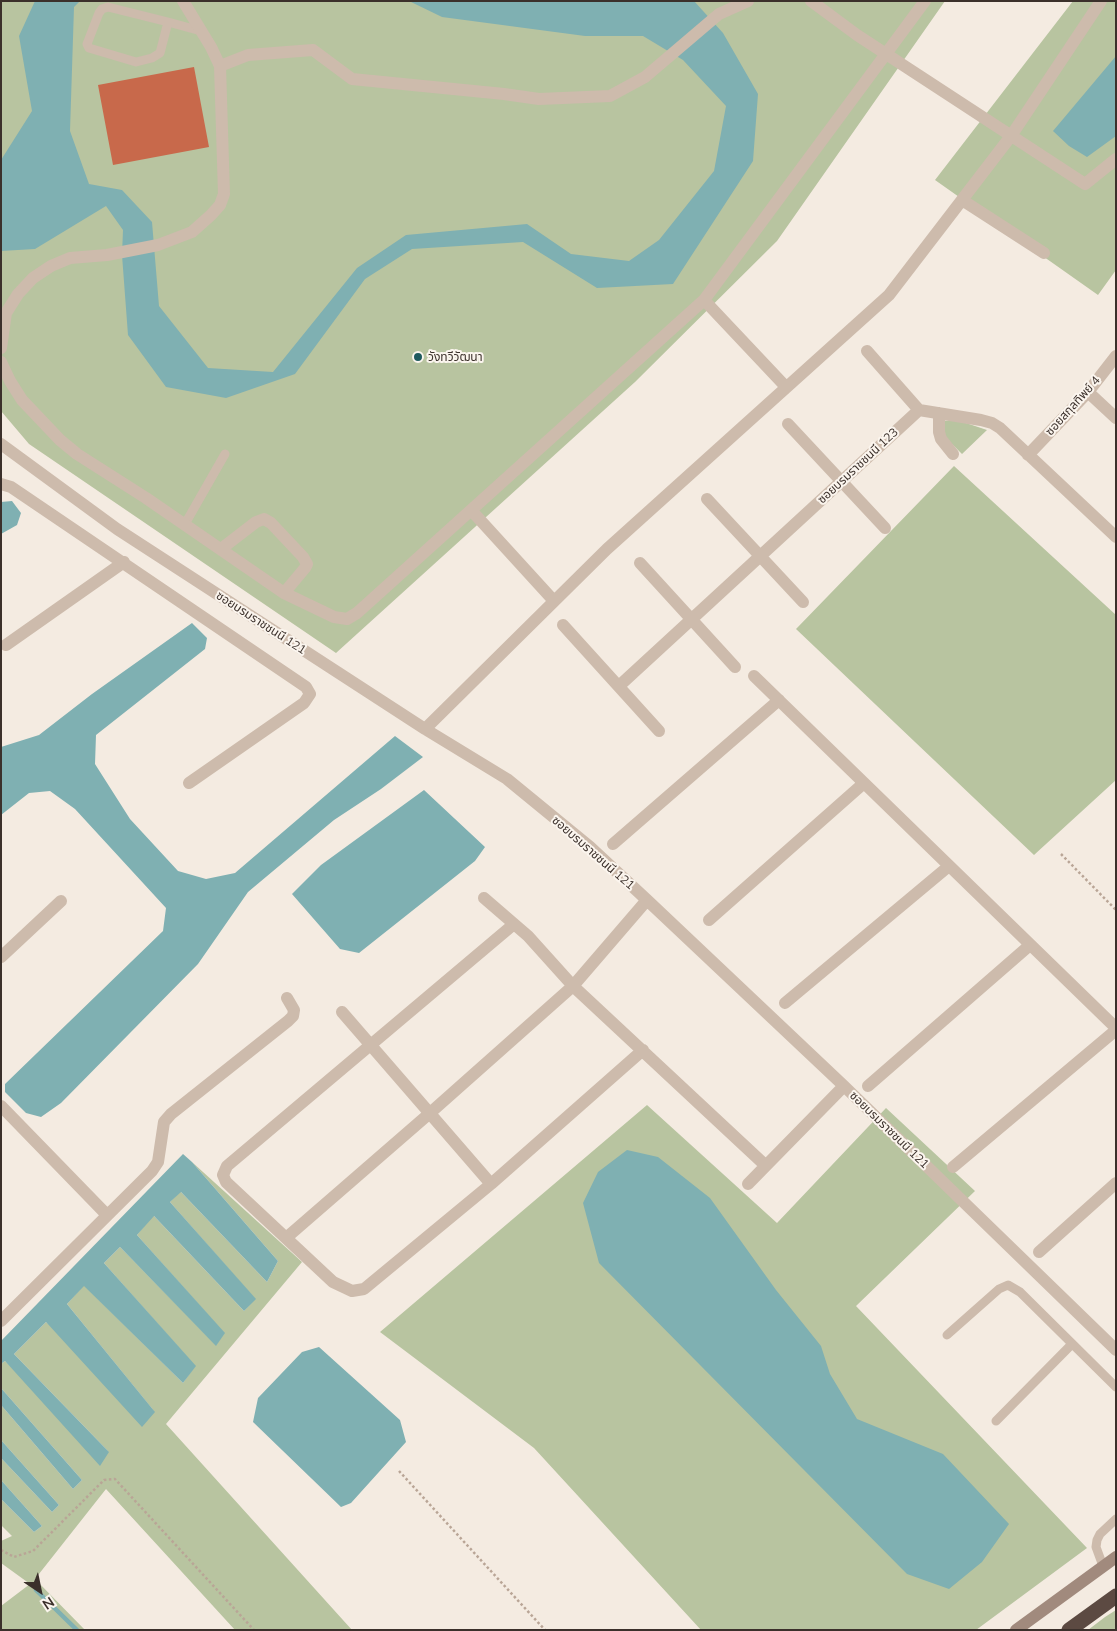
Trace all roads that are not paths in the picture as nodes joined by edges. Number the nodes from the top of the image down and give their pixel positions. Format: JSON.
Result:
{"nodes":[{"id":1,"x":183,"y":1,"type":"edge"},
{"id":2,"x":748,"y":1,"type":"edge"},
{"id":3,"x":811,"y":1,"type":"edge"},
{"id":4,"x":925,"y":1,"type":"edge"},
{"id":5,"x":1101,"y":1,"type":"edge"},
{"id":6,"x":168,"y":22,"type":"junction"},
{"id":7,"x":201,"y":30,"type":"junction"},
{"id":8,"x":886,"y":54,"type":"junction"},
{"id":9,"x":220,"y":66,"type":"junction"},
{"id":10,"x":1011,"y":136,"type":"junction"},
{"id":11,"x":1116,"y":159,"type":"edge"},
{"id":12,"x":962,"y":200,"type":"junction"},
{"id":13,"x":1044,"y":253,"type":"dead end"},
{"id":14,"x":704,"y":300,"type":"junction"},
{"id":15,"x":4,"y":314,"type":"edge"},
{"id":16,"x":1,"y":348,"type":"edge"},
{"id":17,"x":867,"y":351,"type":"dead end"},
{"id":18,"x":1116,"y":356,"type":"edge"},
{"id":19,"x":1,"y":362,"type":"edge"},
{"id":20,"x":786,"y":388,"type":"junction"},
{"id":21,"x":1088,"y":392,"type":"junction"},
{"id":22,"x":919,"y":410,"type":"junction"},
{"id":23,"x":939,"y":413,"type":"junction"},
{"id":24,"x":1116,"y":418,"type":"edge"},
{"id":25,"x":788,"y":424,"type":"dead end"},
{"id":26,"x":1,"y":443,"type":"edge"},
{"id":27,"x":225,"y":454,"type":"dead end"},
{"id":28,"x":954,"y":454,"type":"dead end"},
{"id":29,"x":1028,"y":455,"type":"junction"},
{"id":30,"x":842,"y":481,"type":"junction"},
{"id":31,"x":1,"y":484,"type":"edge"},
{"id":32,"x":707,"y":499,"type":"dead end"},
{"id":33,"x":471,"y":510,"type":"junction"},
{"id":34,"x":185,"y":524,"type":"junction"},
{"id":35,"x":885,"y":528,"type":"dead end"},
{"id":36,"x":1116,"y":537,"type":"edge"},
{"id":37,"x":221,"y":549,"type":"junction"},
{"id":38,"x":760,"y":556,"type":"junction"},
{"id":39,"x":124,"y":562,"type":"junction"},
{"id":40,"x":640,"y":563,"type":"dead end"},
{"id":41,"x":284,"y":593,"type":"junction"},
{"id":42,"x":554,"y":602,"type":"junction"},
{"id":43,"x":803,"y":602,"type":"dead end"},
{"id":44,"x":691,"y":618,"type":"junction"},
{"id":45,"x":563,"y":625,"type":"dead end"},
{"id":46,"x":6,"y":645,"type":"dead end"},
{"id":47,"x":735,"y":667,"type":"dead end"},
{"id":48,"x":754,"y":676,"type":"dead end"},
{"id":49,"x":619,"y":686,"type":"junction"},
{"id":50,"x":778,"y":700,"type":"junction"},
{"id":51,"x":425,"y":729,"type":"junction"},
{"id":52,"x":659,"y":731,"type":"dead end"},
{"id":53,"x":189,"y":783,"type":"dead end"},
{"id":54,"x":864,"y":783,"type":"junction"},
{"id":55,"x":613,"y":844,"type":"dead end"},
{"id":56,"x":949,"y":866,"type":"junction"},
{"id":57,"x":484,"y":898,"type":"dead end"},
{"id":58,"x":646,"y":900,"type":"junction"},
{"id":59,"x":61,"y":901,"type":"dead end"},
{"id":60,"x":709,"y":920,"type":"dead end"},
{"id":61,"x":514,"y":924,"type":"junction"},
{"id":62,"x":1030,"y":945,"type":"junction"},
{"id":63,"x":1,"y":957,"type":"edge"},
{"id":64,"x":573,"y":986,"type":"junction"},
{"id":65,"x":287,"y":998,"type":"dead end"},
{"id":66,"x":785,"y":1003,"type":"dead end"},
{"id":67,"x":342,"y":1012,"type":"dead end"},
{"id":68,"x":1116,"y":1029,"type":"edge"},
{"id":69,"x":370,"y":1047,"type":"junction"},
{"id":70,"x":643,"y":1050,"type":"junction"},
{"id":71,"x":844,"y":1086,"type":"junction"},
{"id":72,"x":868,"y":1086,"type":"dead end"},
{"id":73,"x":1,"y":1106,"type":"edge"},
{"id":74,"x":430,"y":1113,"type":"junction"},
{"id":75,"x":765,"y":1165,"type":"junction"},
{"id":76,"x":953,"y":1168,"type":"dead end"},
{"id":77,"x":1116,"y":1183,"type":"edge"},
{"id":78,"x":491,"y":1184,"type":"junction"},
{"id":79,"x":748,"y":1184,"type":"dead end"},
{"id":80,"x":108,"y":1215,"type":"junction"},
{"id":81,"x":286,"y":1238,"type":"junction"},
{"id":82,"x":1039,"y":1252,"type":"dead end"},
{"id":83,"x":1,"y":1321,"type":"edge"},
{"id":84,"x":947,"y":1335,"type":"dead end"},
{"id":85,"x":1072,"y":1344,"type":"junction"},
{"id":86,"x":1116,"y":1350,"type":"edge"},
{"id":87,"x":1116,"y":1387,"type":"edge"},
{"id":88,"x":996,"y":1421,"type":"dead end"},
{"id":89,"x":1116,"y":1519,"type":"edge"},
{"id":90,"x":1116,"y":1557,"type":"edge"},
{"id":91,"x":1103,"y":1566,"type":"junction"},
{"id":92,"x":1116,"y":1596,"type":"edge"},
{"id":93,"x":1016,"y":1630,"type":"edge"},
{"id":94,"x":1069,"y":1630,"type":"edge"}],
"edges":[{"from":1,"to":7,"type":"street"},
{"from":2,"to":9,"type":"street"},
{"from":3,"to":8,"type":"street"},
{"from":4,"to":8,"type":"street"},
{"from":5,"to":10,"type":"street"},
{"from":6,"to":6,"type":"lane"},
{"from":6,"to":7,"type":"lane"},
{"from":7,"to":9,"type":"street"},
{"from":8,"to":10,"type":"street"},
{"from":8,"to":14,"type":"street"},
{"from":9,"to":15,"type":"street"},
{"from":10,"to":11,"type":"street"},
{"from":10,"to":12,"type":"street"},
{"from":12,"to":13,"type":"street"},
{"from":12,"to":20,"type":"street"},
{"from":14,"to":20,"type":"street"},
{"from":14,"to":33,"type":"street"},
{"from":15,"to":16,"type":"street"},
{"from":17,"to":22,"type":"street"},
{"from":18,"to":21,"type":"street","name":"ซอยสกุลทิพย์ 4"},
{"from":19,"to":34,"type":"street"},
{"from":20,"to":42,"type":"street"},
{"from":21,"to":24,"type":"street"},
{"from":21,"to":29,"type":"street","name":"ซอยสกุลทิพย์ 4"},
{"from":22,"to":23,"type":"street"},
{"from":22,"to":30,"type":"street","name":"ซอยบรมราชชนนี 123"},
{"from":23,"to":28,"type":"street"},
{"from":23,"to":29,"type":"street"},
{"from":25,"to":30,"type":"street"},
{"from":26,"to":51,"type":"street","name":"ซอยบรมราชชนนี 121"},
{"from":27,"to":34,"type":"lane"},
{"from":29,"to":36,"type":"street"},
{"from":30,"to":35,"type":"street"},
{"from":30,"to":38,"type":"street","name":"ซอยบรมราชชนนี 123"},
{"from":31,"to":39,"type":"street"},
{"from":32,"to":38,"type":"street"},
{"from":33,"to":41,"type":"street"},
{"from":33,"to":42,"type":"street"},
{"from":34,"to":37,"type":"street"},
{"from":37,"to":41,"type":"street"},
{"from":37,"to":41,"type":"street"},
{"from":38,"to":43,"type":"street"},
{"from":38,"to":44,"type":"street","name":"ซอยบรมราชชนนี 123"},
{"from":39,"to":46,"type":"street"},
{"from":39,"to":53,"type":"street"},
{"from":40,"to":44,"type":"street"},
{"from":42,"to":51,"type":"street"},
{"from":44,"to":47,"type":"street"},
{"from":44,"to":49,"type":"street","name":"ซอยบรมราชชนนี 123"},
{"from":45,"to":49,"type":"street"},
{"from":48,"to":50,"type":"street"},
{"from":49,"to":52,"type":"street"},
{"from":50,"to":54,"type":"street"},
{"from":50,"to":55,"type":"street"},
{"from":51,"to":58,"type":"street","name":"ซอยบรมราชชนนี 121"},
{"from":54,"to":56,"type":"street"},
{"from":54,"to":60,"type":"street"},
{"from":56,"to":62,"type":"street"},
{"from":56,"to":66,"type":"street"},
{"from":57,"to":61,"type":"street"},
{"from":58,"to":64,"type":"street"},
{"from":58,"to":71,"type":"street","name":"ซอยบรมราชชนนี 121"},
{"from":59,"to":63,"type":"street"},
{"from":61,"to":64,"type":"street"},
{"from":61,"to":69,"type":"street"},
{"from":62,"to":68,"type":"street"},
{"from":62,"to":72,"type":"street"},
{"from":64,"to":70,"type":"street"},
{"from":64,"to":74,"type":"street"},
{"from":65,"to":80,"type":"street"},
{"from":67,"to":69,"type":"street"},
{"from":68,"to":76,"type":"street"},
{"from":69,"to":74,"type":"street"},
{"from":69,"to":81,"type":"street"},
{"from":70,"to":75,"type":"street"},
{"from":70,"to":78,"type":"street"},
{"from":71,"to":75,"type":"street"},
{"from":71,"to":86,"type":"street","name":"ซอยบรมราชชนนี 121"},
{"from":73,"to":80,"type":"street"},
{"from":74,"to":78,"type":"street"},
{"from":74,"to":81,"type":"street"},
{"from":75,"to":79,"type":"street"},
{"from":77,"to":82,"type":"street"},
{"from":78,"to":81,"type":"street"},
{"from":80,"to":83,"type":"street"},
{"from":84,"to":85,"type":"lane"},
{"from":85,"to":87,"type":"lane"},
{"from":85,"to":88,"type":"lane"},
{"from":89,"to":91,"type":"lane"},
{"from":90,"to":91,"type":"main road"},
{"from":91,"to":93,"type":"main road"},
{"from":92,"to":94,"type":"highway"}]}
